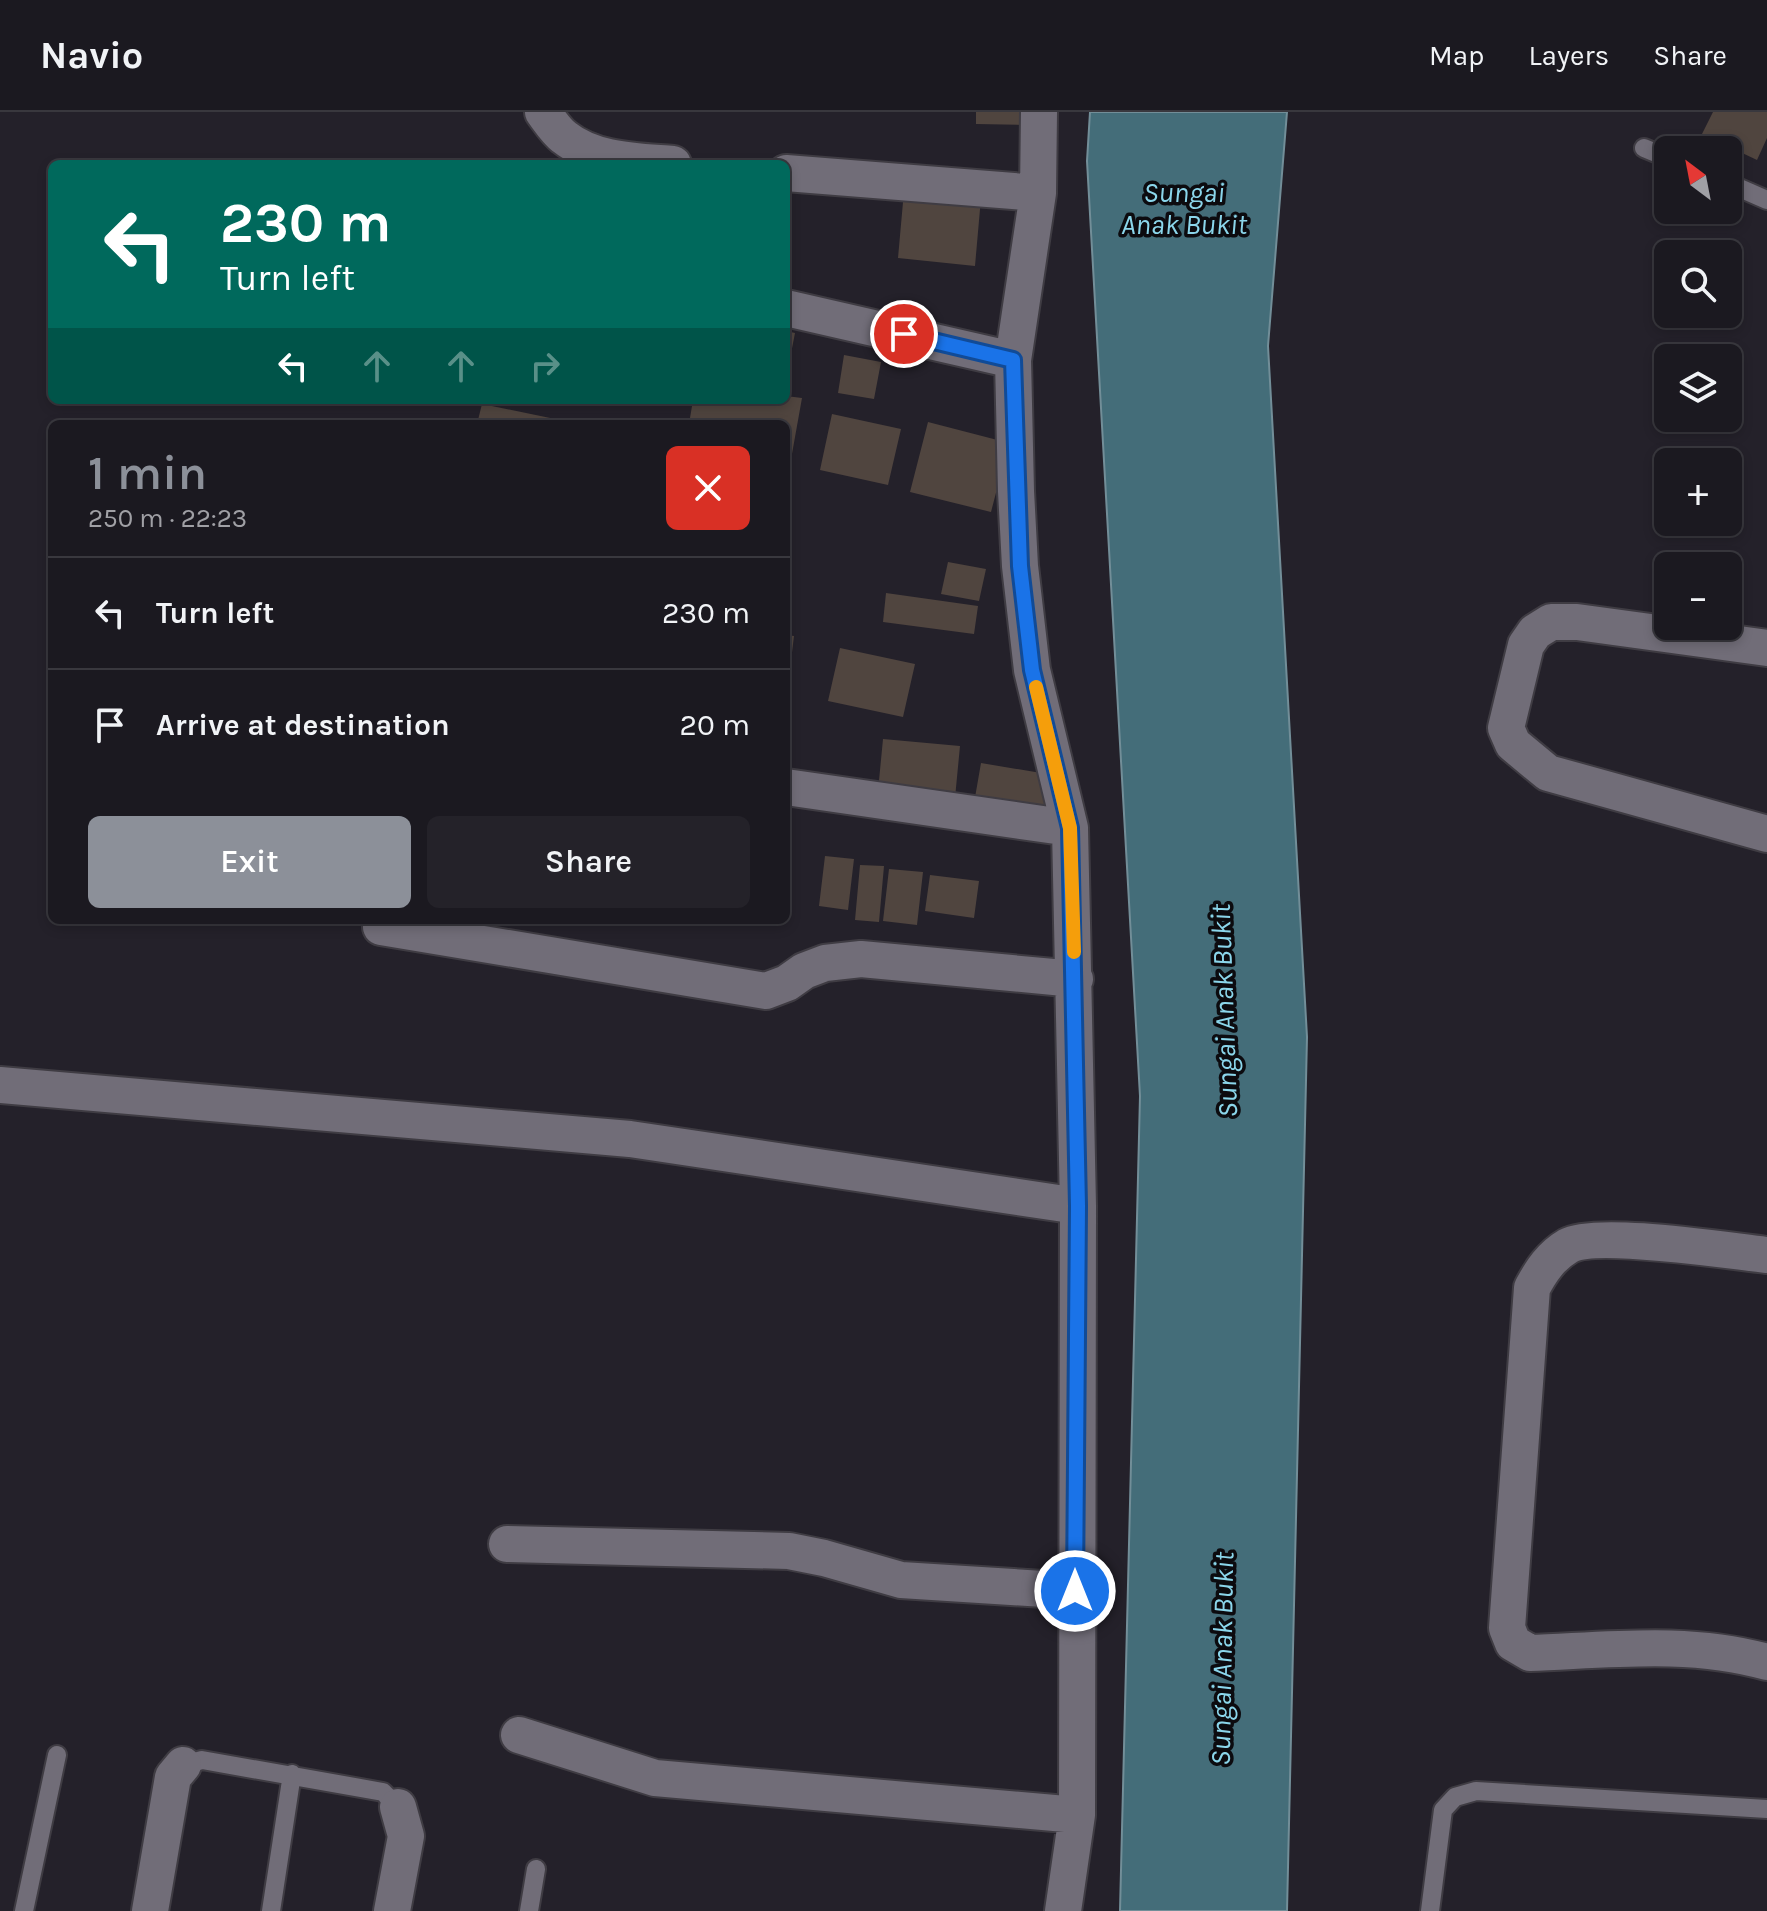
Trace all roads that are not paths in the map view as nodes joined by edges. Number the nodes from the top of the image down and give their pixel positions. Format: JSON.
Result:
{"nodes":[{"id":1,"x":543,"y":112,"type":"edge"},
{"id":2,"x":1039,"y":112,"type":"edge"},
{"id":3,"x":1644,"y":148,"type":"dead end"},
{"id":4,"x":1654,"y":152,"type":"edge"},
{"id":5,"x":625,"y":160,"type":"edge"},
{"id":6,"x":790,"y":173,"type":"edge"},
{"id":7,"x":1742,"y":189,"type":"edge"},
{"id":8,"x":1038,"y":193,"type":"junction"},
{"id":9,"x":1767,"y":200,"type":"edge"},
{"id":10,"x":790,"y":309,"type":"edge"},
{"id":11,"x":1013,"y":360,"type":"junction"},
{"id":12,"x":1767,"y":648,"type":"edge"},
{"id":13,"x":790,"y":788,"type":"edge"},
{"id":14,"x":1070,"y":828,"type":"junction"},
{"id":15,"x":1767,"y":834,"type":"edge"},
{"id":16,"x":381,"y":927,"type":"dead end"},
{"id":17,"x":1075,"y":979,"type":"junction"},
{"id":18,"x":0,"y":1085,"type":"edge"},
{"id":19,"x":1078,"y":1206,"type":"junction"},
{"id":20,"x":1767,"y":1255,"type":"edge"},
{"id":21,"x":507,"y":1544,"type":"dead end"},
{"id":22,"x":1075,"y":1591,"type":"junction"},
{"id":23,"x":1767,"y":1662,"type":"edge"},
{"id":24,"x":519,"y":1735,"type":"dead end"},
{"id":25,"x":57,"y":1755,"type":"dead end"},
{"id":26,"x":183,"y":1765,"type":"joint"},
{"id":27,"x":292,"y":1774,"type":"junction"},
{"id":28,"x":398,"y":1807,"type":"joint"},
{"id":29,"x":1767,"y":1809,"type":"edge"},
{"id":30,"x":1077,"y":1815,"type":"junction"},
{"id":31,"x":536,"y":1869,"type":"dead end"},
{"id":32,"x":24,"y":1911,"type":"edge"},
{"id":33,"x":150,"y":1911,"type":"edge"},
{"id":34,"x":271,"y":1911,"type":"edge"},
{"id":35,"x":392,"y":1911,"type":"edge"},
{"id":36,"x":529,"y":1911,"type":"edge"},
{"id":37,"x":1063,"y":1911,"type":"edge"},
{"id":38,"x":1430,"y":1911,"type":"edge"}],
"edges":[{"from":1,"to":5,"type":"street"},
{"from":2,"to":8,"type":"street"},
{"from":3,"to":4,"type":"lane"},
{"from":6,"to":8,"type":"street"},
{"from":7,"to":9,"type":"lane"},
{"from":8,"to":11,"type":"street"},
{"from":10,"to":11,"type":"street"},
{"from":11,"to":14,"type":"street"},
{"from":12,"to":15,"type":"street"},
{"from":13,"to":14,"type":"street"},
{"from":14,"to":17,"type":"street"},
{"from":16,"to":17,"type":"street"},
{"from":17,"to":19,"type":"street"},
{"from":18,"to":19,"type":"street"},
{"from":19,"to":22,"type":"street"},
{"from":20,"to":23,"type":"street"},
{"from":21,"to":22,"type":"street"},
{"from":22,"to":30,"type":"street"},
{"from":24,"to":30,"type":"street"},
{"from":25,"to":32,"type":"lane"},
{"from":26,"to":27,"type":"lane"},
{"from":26,"to":33,"type":"street"},
{"from":27,"to":28,"type":"lane"},
{"from":27,"to":34,"type":"lane"},
{"from":28,"to":35,"type":"street"},
{"from":29,"to":38,"type":"lane"},
{"from":30,"to":37,"type":"street"},
{"from":31,"to":36,"type":"lane"}]}
